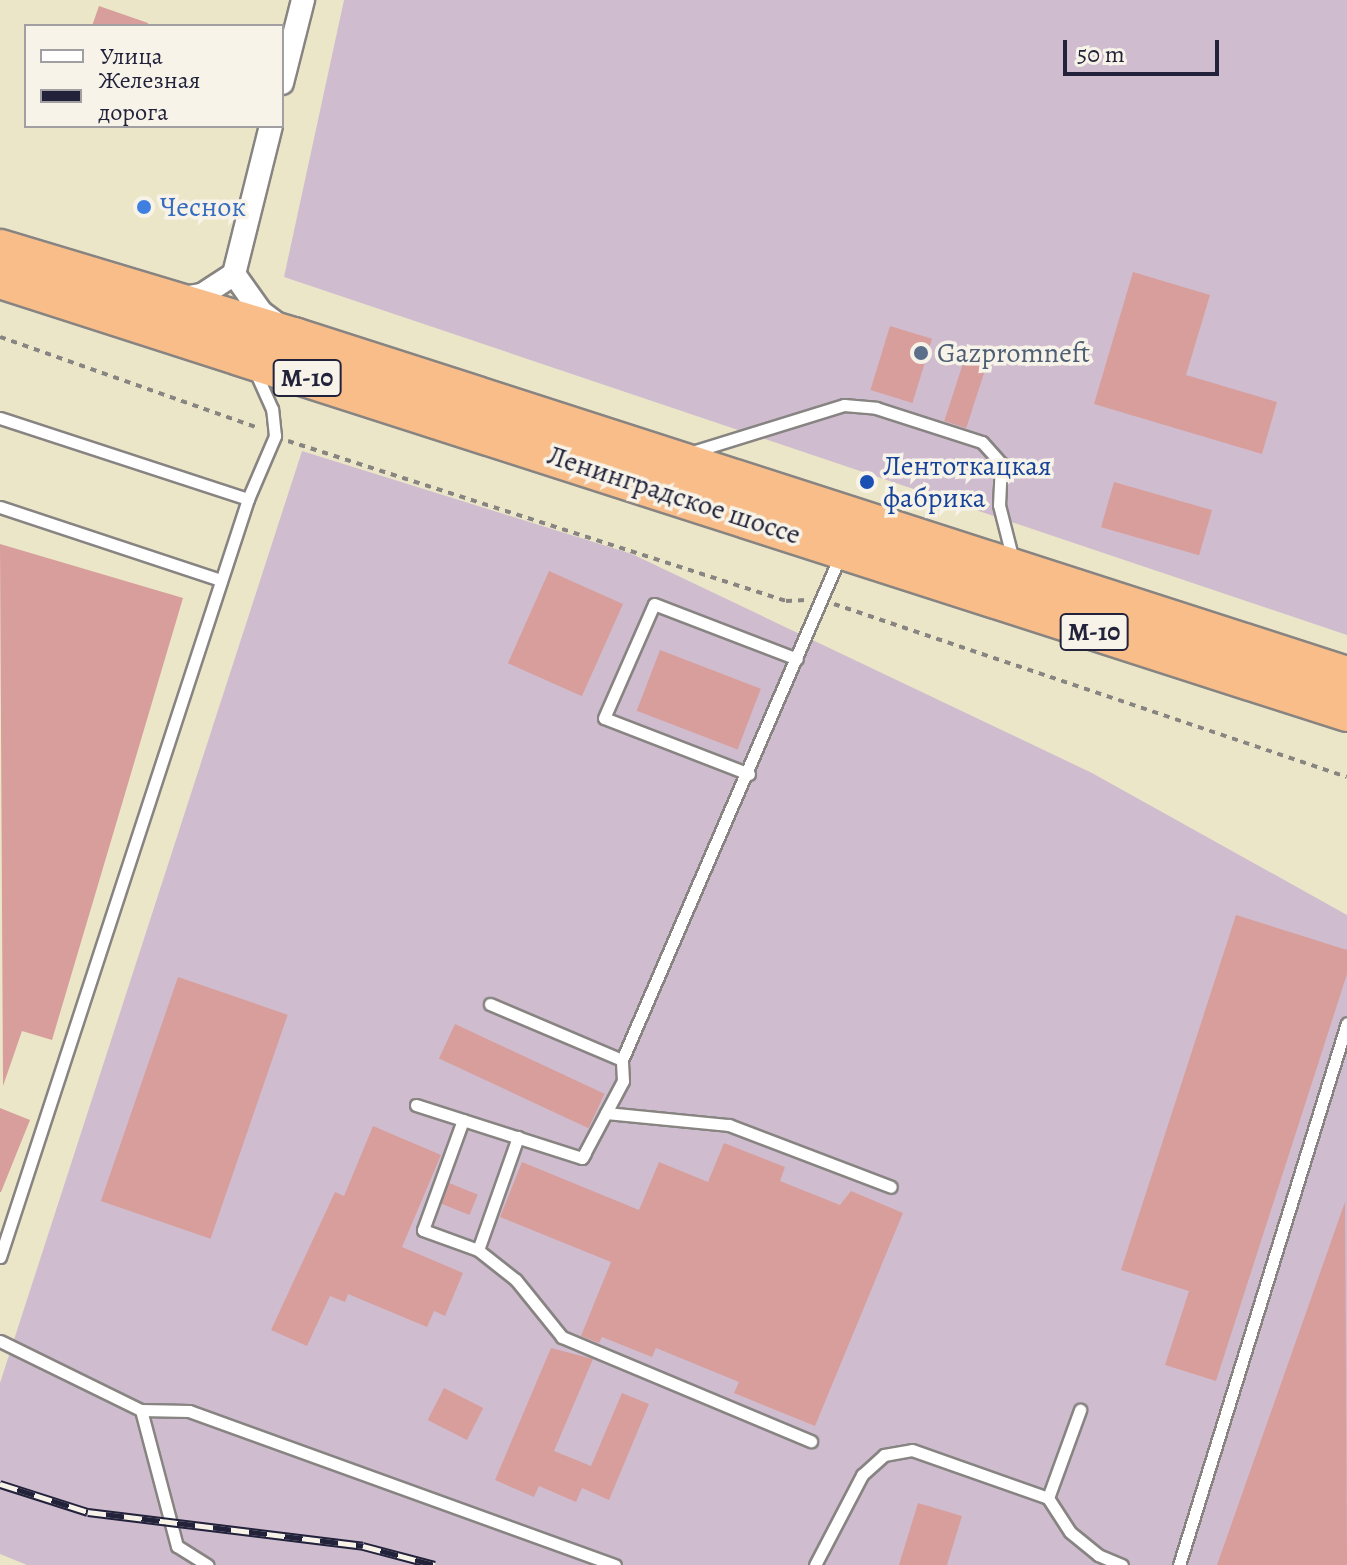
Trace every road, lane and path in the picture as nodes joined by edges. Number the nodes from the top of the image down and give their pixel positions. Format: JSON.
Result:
{"nodes":[{"id":1,"x":303,"y":0,"type":"edge"},
{"id":2,"x":284,"y":75,"type":"edge"},
{"id":3,"x":270,"y":128,"type":"edge"},
{"id":4,"x":0,"y":249,"type":"edge"},
{"id":5,"x":234,"y":274,"type":"junction"},
{"id":6,"x":0,"y":279,"type":"edge"},
{"id":7,"x":171,"y":300,"type":"junction"},
{"id":8,"x":0,"y":337,"type":"edge"},
{"id":9,"x":294,"y":337,"type":"junction"},
{"id":10,"x":247,"y":359,"type":"junction"},
{"id":11,"x":0,"y":418,"type":"edge"},
{"id":12,"x":275,"y":436,"type":"junction"},
{"id":13,"x":656,"y":456,"type":"junction"},
{"id":14,"x":248,"y":499,"type":"junction"},
{"id":15,"x":0,"y":507,"type":"edge"},
{"id":16,"x":849,"y":533,"type":"junction"},
{"id":17,"x":1023,"y":573,"type":"junction"},
{"id":18,"x":221,"y":580,"type":"junction"},
{"id":19,"x":821,"y":599,"type":"junction"},
{"id":20,"x":797,"y":659,"type":"junction"},
{"id":21,"x":1347,"y":676,"type":"edge"},
{"id":22,"x":1347,"y":712,"type":"edge"},
{"id":23,"x":749,"y":774,"type":"junction"},
{"id":24,"x":1347,"y":777,"type":"edge"},
{"id":25,"x":490,"y":1004,"type":"dead end"},
{"id":26,"x":1347,"y":1023,"type":"edge"},
{"id":27,"x":622,"y":1060,"type":"junction"},
{"id":28,"x":416,"y":1105,"type":"dead end"},
{"id":29,"x":607,"y":1110,"type":"junction"},
{"id":30,"x":463,"y":1120,"type":"junction"},
{"id":31,"x":518,"y":1137,"type":"junction"},
{"id":32,"x":891,"y":1187,"type":"dead end"},
{"id":33,"x":478,"y":1250,"type":"junction"},
{"id":34,"x":0,"y":1257,"type":"edge"},
{"id":35,"x":0,"y":1341,"type":"edge"},
{"id":36,"x":141,"y":1410,"type":"junction"},
{"id":37,"x":1080,"y":1410,"type":"dead end"},
{"id":38,"x":811,"y":1441,"type":"dead end"},
{"id":39,"x":1048,"y":1498,"type":"junction"},
{"id":40,"x":208,"y":1565,"type":"edge"},
{"id":41,"x":615,"y":1565,"type":"edge"},
{"id":42,"x":815,"y":1565,"type":"edge"},
{"id":43,"x":1122,"y":1565,"type":"edge"},
{"id":44,"x":1179,"y":1565,"type":"edge"}],
"edges":[{"from":1,"to":2,"type":"street"},
{"from":3,"to":5,"type":"street"},
{"from":4,"to":7,"type":"highway","name":"Ленинградское шоссе","number":"М-10"},
{"from":5,"to":7,"type":"street"},
{"from":5,"to":9,"type":"street"},
{"from":6,"to":10,"type":"highway","name":"Ленинградское шоссе","number":"М-10"},
{"from":7,"to":9,"type":"highway","name":"Ленинградское шоссе","number":"М-10"},
{"from":8,"to":12,"type":"path"},
{"from":9,"to":13,"type":"highway","name":"Ленинградское шоссе","number":"М-10"},
{"from":10,"to":12,"type":"lane"},
{"from":10,"to":16,"type":"highway","name":"Ленинградское шоссе","number":"М-10"},
{"from":11,"to":14,"type":"lane"},
{"from":12,"to":14,"type":"lane"},
{"from":12,"to":19,"type":"path"},
{"from":13,"to":16,"type":"highway","name":"Ленинградское шоссе","number":"М-10"},
{"from":13,"to":17,"type":"lane"},
{"from":14,"to":18,"type":"lane"},
{"from":15,"to":18,"type":"lane"},
{"from":16,"to":17,"type":"highway","name":"Ленинградское шоссе","number":"М-10"},
{"from":16,"to":19,"type":"lane"},
{"from":16,"to":22,"type":"highway","name":"Ленинградское шоссе","number":"М-10"},
{"from":17,"to":21,"type":"highway","name":"Ленинградское шоссе","number":"М-10"},
{"from":18,"to":34,"type":"lane"},
{"from":19,"to":20,"type":"lane"},
{"from":19,"to":24,"type":"path"},
{"from":20,"to":23,"type":"lane"},
{"from":20,"to":23,"type":"lane"},
{"from":23,"to":27,"type":"lane"},
{"from":25,"to":27,"type":"lane"},
{"from":26,"to":44,"type":"lane"},
{"from":27,"to":29,"type":"lane"},
{"from":28,"to":30,"type":"lane"},
{"from":29,"to":31,"type":"lane"},
{"from":29,"to":32,"type":"lane"},
{"from":30,"to":31,"type":"lane"},
{"from":30,"to":33,"type":"lane"},
{"from":31,"to":33,"type":"lane"},
{"from":33,"to":38,"type":"lane"},
{"from":35,"to":36,"type":"lane"},
{"from":36,"to":40,"type":"lane"},
{"from":36,"to":41,"type":"lane"},
{"from":37,"to":39,"type":"lane"},
{"from":39,"to":42,"type":"lane"},
{"from":39,"to":43,"type":"lane"}]}
